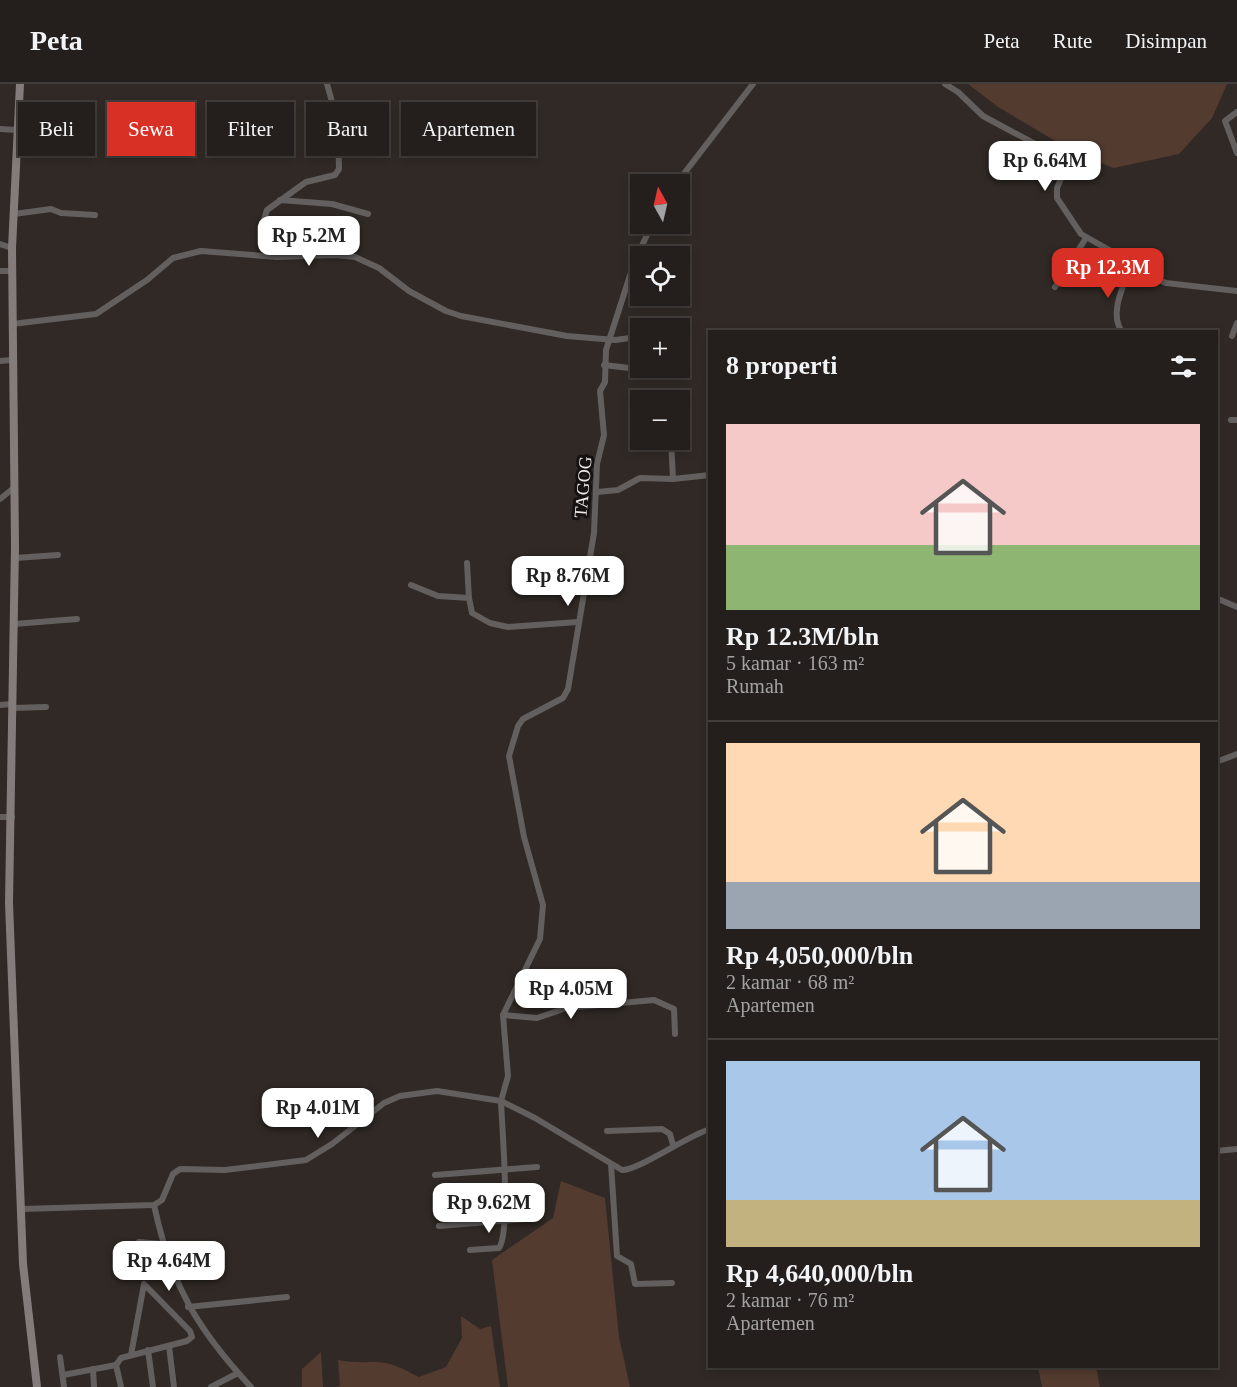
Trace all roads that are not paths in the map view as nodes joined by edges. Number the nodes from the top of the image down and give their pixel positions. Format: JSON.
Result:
{"nodes":[{"id":1,"x":20,"y":84,"type":"edge"},
{"id":2,"x":327,"y":84,"type":"edge"},
{"id":3,"x":753,"y":84,"type":"edge"},
{"id":4,"x":945,"y":84,"type":"edge"},
{"id":5,"x":19,"y":102,"type":"edge"},
{"id":6,"x":1237,"y":112,"type":"edge"},
{"id":7,"x":0,"y":129,"type":"edge"},
{"id":8,"x":18,"y":130,"type":"joint"},
{"id":9,"x":1237,"y":153,"type":"edge"},
{"id":10,"x":684,"y":174,"type":"edge"},
{"id":11,"x":279,"y":200,"type":"junction"},
{"id":12,"x":14,"y":214,"type":"junction"},
{"id":13,"x":368,"y":214,"type":"dead end"},
{"id":14,"x":95,"y":215,"type":"dead end"},
{"id":15,"x":647,"y":234,"type":"edge"},
{"id":16,"x":1086,"y":238,"type":"junction"},
{"id":17,"x":0,"y":244,"type":"edge"},
{"id":18,"x":12,"y":248,"type":"junction"},
{"id":19,"x":267,"y":256,"type":"junction"},
{"id":20,"x":1132,"y":262,"type":"junction"},
{"id":21,"x":0,"y":272,"type":"edge"},
{"id":22,"x":12,"y":272,"type":"junction"},
{"id":23,"x":1055,"y":287,"type":"dead end"},
{"id":24,"x":1237,"y":291,"type":"edge"},
{"id":25,"x":1237,"y":323,"type":"edge"},
{"id":26,"x":12,"y":324,"type":"junction"},
{"id":27,"x":1120,"y":330,"type":"edge"},
{"id":28,"x":1232,"y":336,"type":"dead end"},
{"id":29,"x":630,"y":338,"type":"edge"},
{"id":30,"x":609,"y":340,"type":"junction"},
{"id":31,"x":12,"y":360,"type":"junction"},
{"id":32,"x":0,"y":361,"type":"edge"},
{"id":33,"x":604,"y":365,"type":"junction"},
{"id":34,"x":630,"y":368,"type":"edge"},
{"id":35,"x":672,"y":450,"type":"edge"},
{"id":36,"x":708,"y":475,"type":"edge"},
{"id":37,"x":673,"y":479,"type":"junction"},
{"id":38,"x":15,"y":487,"type":"junction"},
{"id":39,"x":597,"y":492,"type":"junction"},
{"id":40,"x":0,"y":499,"type":"edge"},
{"id":41,"x":58,"y":555,"type":"dead end"},
{"id":42,"x":15,"y":558,"type":"junction"},
{"id":43,"x":467,"y":562,"type":"dead end"},
{"id":44,"x":411,"y":585,"type":"dead end"},
{"id":45,"x":469,"y":599,"type":"junction"},
{"id":46,"x":1218,"y":599,"type":"edge"},
{"id":47,"x":1237,"y":608,"type":"edge"},
{"id":48,"x":77,"y":619,"type":"dead end"},
{"id":49,"x":578,"y":622,"type":"junction"},
{"id":50,"x":14,"y":624,"type":"junction"},
{"id":51,"x":0,"y":705,"type":"edge"},
{"id":52,"x":12,"y":706,"type":"junction"},
{"id":53,"x":46,"y":707,"type":"dead end"},
{"id":54,"x":1237,"y":754,"type":"edge"},
{"id":55,"x":1218,"y":761,"type":"edge"},
{"id":56,"x":12,"y":817,"type":"junction"},
{"id":57,"x":0,"y":818,"type":"edge"},
{"id":58,"x":503,"y":1015,"type":"junction"},
{"id":59,"x":675,"y":1034,"type":"dead end"},
{"id":60,"x":501,"y":1101,"type":"junction"},
{"id":61,"x":708,"y":1130,"type":"edge"},
{"id":62,"x":607,"y":1131,"type":"dead end"},
{"id":63,"x":673,"y":1145,"type":"junction"},
{"id":64,"x":1237,"y":1149,"type":"edge"},
{"id":65,"x":1218,"y":1151,"type":"edge"},
{"id":66,"x":611,"y":1164,"type":"junction"},
{"id":67,"x":537,"y":1167,"type":"dead end"},
{"id":68,"x":504,"y":1170,"type":"junction"},
{"id":69,"x":435,"y":1175,"type":"dead end"},
{"id":70,"x":528,"y":1195,"type":"dead end"},
{"id":71,"x":504,"y":1197,"type":"junction"},
{"id":72,"x":436,"y":1201,"type":"dead end"},
{"id":73,"x":154,"y":1205,"type":"junction"},
{"id":74,"x":22,"y":1209,"type":"junction"},
{"id":75,"x":537,"y":1218,"type":"dead end"},
{"id":76,"x":506,"y":1221,"type":"junction"},
{"id":77,"x":439,"y":1226,"type":"dead end"},
{"id":78,"x":139,"y":1242,"type":"dead end"},
{"id":79,"x":162,"y":1244,"type":"junction"},
{"id":80,"x":470,"y":1250,"type":"dead end"},
{"id":81,"x":672,"y":1283,"type":"dead end"},
{"id":82,"x":287,"y":1297,"type":"dead end"},
{"id":83,"x":188,"y":1307,"type":"junction"},
{"id":84,"x":169,"y":1346,"type":"junction"},
{"id":85,"x":148,"y":1350,"type":"junction"},
{"id":86,"x":131,"y":1355,"type":"junction"},
{"id":87,"x":60,"y":1357,"type":"dead end"},
{"id":88,"x":116,"y":1365,"type":"junction"},
{"id":89,"x":93,"y":1370,"type":"junction"},
{"id":90,"x":238,"y":1373,"type":"junction"},
{"id":91,"x":63,"y":1375,"type":"junction"},
{"id":92,"x":37,"y":1387,"type":"edge"},
{"id":93,"x":64,"y":1387,"type":"edge"},
{"id":94,"x":94,"y":1387,"type":"edge"},
{"id":95,"x":121,"y":1387,"type":"edge"},
{"id":96,"x":153,"y":1387,"type":"edge"},
{"id":97,"x":174,"y":1387,"type":"edge"},
{"id":98,"x":211,"y":1387,"type":"edge"},
{"id":99,"x":250,"y":1387,"type":"edge"}],
"edges":[{"from":1,"to":5,"type":"main road"},
{"from":2,"to":11,"type":"street"},
{"from":3,"to":10,"type":"street"},
{"from":4,"to":16,"type":"street"},
{"from":6,"to":9,"type":"street"},
{"from":7,"to":8,"type":"street"},
{"from":8,"to":12,"type":"main road"},
{"from":11,"to":13,"type":"street"},
{"from":11,"to":19,"type":"street"},
{"from":12,"to":14,"type":"street"},
{"from":12,"to":18,"type":"main road"},
{"from":15,"to":30,"type":"street","name":"TAGOG"},
{"from":16,"to":20,"type":"street"},
{"from":16,"to":23,"type":"street"},
{"from":17,"to":18,"type":"street"},
{"from":18,"to":22,"type":"main road"},
{"from":19,"to":26,"type":"street"},
{"from":19,"to":30,"type":"street"},
{"from":20,"to":24,"type":"street"},
{"from":20,"to":27,"type":"street"},
{"from":21,"to":22,"type":"street"},
{"from":22,"to":26,"type":"main road"},
{"from":25,"to":28,"type":"street"},
{"from":26,"to":31,"type":"main road"},
{"from":29,"to":30,"type":"street"},
{"from":30,"to":33,"type":"street","name":"TAGOG"},
{"from":31,"to":32,"type":"street"},
{"from":31,"to":38,"type":"main road"},
{"from":33,"to":34,"type":"street"},
{"from":33,"to":39,"type":"street","name":"TAGOG"},
{"from":35,"to":37,"type":"street"},
{"from":36,"to":37,"type":"street"},
{"from":37,"to":39,"type":"street"},
{"from":38,"to":40,"type":"street"},
{"from":38,"to":42,"type":"main road"},
{"from":39,"to":49,"type":"street","name":"TAGOG"},
{"from":41,"to":42,"type":"street"},
{"from":42,"to":50,"type":"main road"},
{"from":43,"to":45,"type":"street"},
{"from":44,"to":45,"type":"street"},
{"from":45,"to":49,"type":"street"},
{"from":46,"to":47,"type":"street"},
{"from":48,"to":50,"type":"street"},
{"from":49,"to":58,"type":"street","name":"TAGOG"},
{"from":50,"to":52,"type":"main road"},
{"from":51,"to":52,"type":"street"},
{"from":52,"to":53,"type":"street"},
{"from":52,"to":56,"type":"main road"},
{"from":54,"to":55,"type":"street"},
{"from":56,"to":57,"type":"street"},
{"from":56,"to":74,"type":"main road"},
{"from":58,"to":59,"type":"street"},
{"from":58,"to":60,"type":"street"},
{"from":60,"to":66,"type":"street"},
{"from":60,"to":68,"type":"street"},
{"from":60,"to":73,"type":"street"},
{"from":61,"to":63,"type":"street"},
{"from":62,"to":63,"type":"street"},
{"from":63,"to":66,"type":"street"},
{"from":64,"to":65,"type":"street"},
{"from":66,"to":81,"type":"street"},
{"from":67,"to":68,"type":"street"},
{"from":68,"to":69,"type":"street"},
{"from":68,"to":71,"type":"street"},
{"from":70,"to":71,"type":"street"},
{"from":71,"to":72,"type":"street"},
{"from":71,"to":76,"type":"street"},
{"from":73,"to":74,"type":"street"},
{"from":73,"to":79,"type":"street"},
{"from":74,"to":92,"type":"main road"},
{"from":75,"to":76,"type":"street"},
{"from":76,"to":77,"type":"street"},
{"from":76,"to":80,"type":"street"},
{"from":78,"to":79,"type":"street"},
{"from":79,"to":83,"type":"street"},
{"from":82,"to":83,"type":"street"},
{"from":83,"to":90,"type":"street"},
{"from":84,"to":85,"type":"street"},
{"from":84,"to":86,"type":"street"},
{"from":84,"to":97,"type":"street"},
{"from":85,"to":86,"type":"street"},
{"from":85,"to":96,"type":"street"},
{"from":86,"to":88,"type":"street"},
{"from":87,"to":91,"type":"street"},
{"from":88,"to":89,"type":"street"},
{"from":88,"to":95,"type":"street"},
{"from":89,"to":91,"type":"street"},
{"from":89,"to":94,"type":"street"},
{"from":90,"to":98,"type":"street"},
{"from":90,"to":99,"type":"street"},
{"from":91,"to":93,"type":"street"}]}
